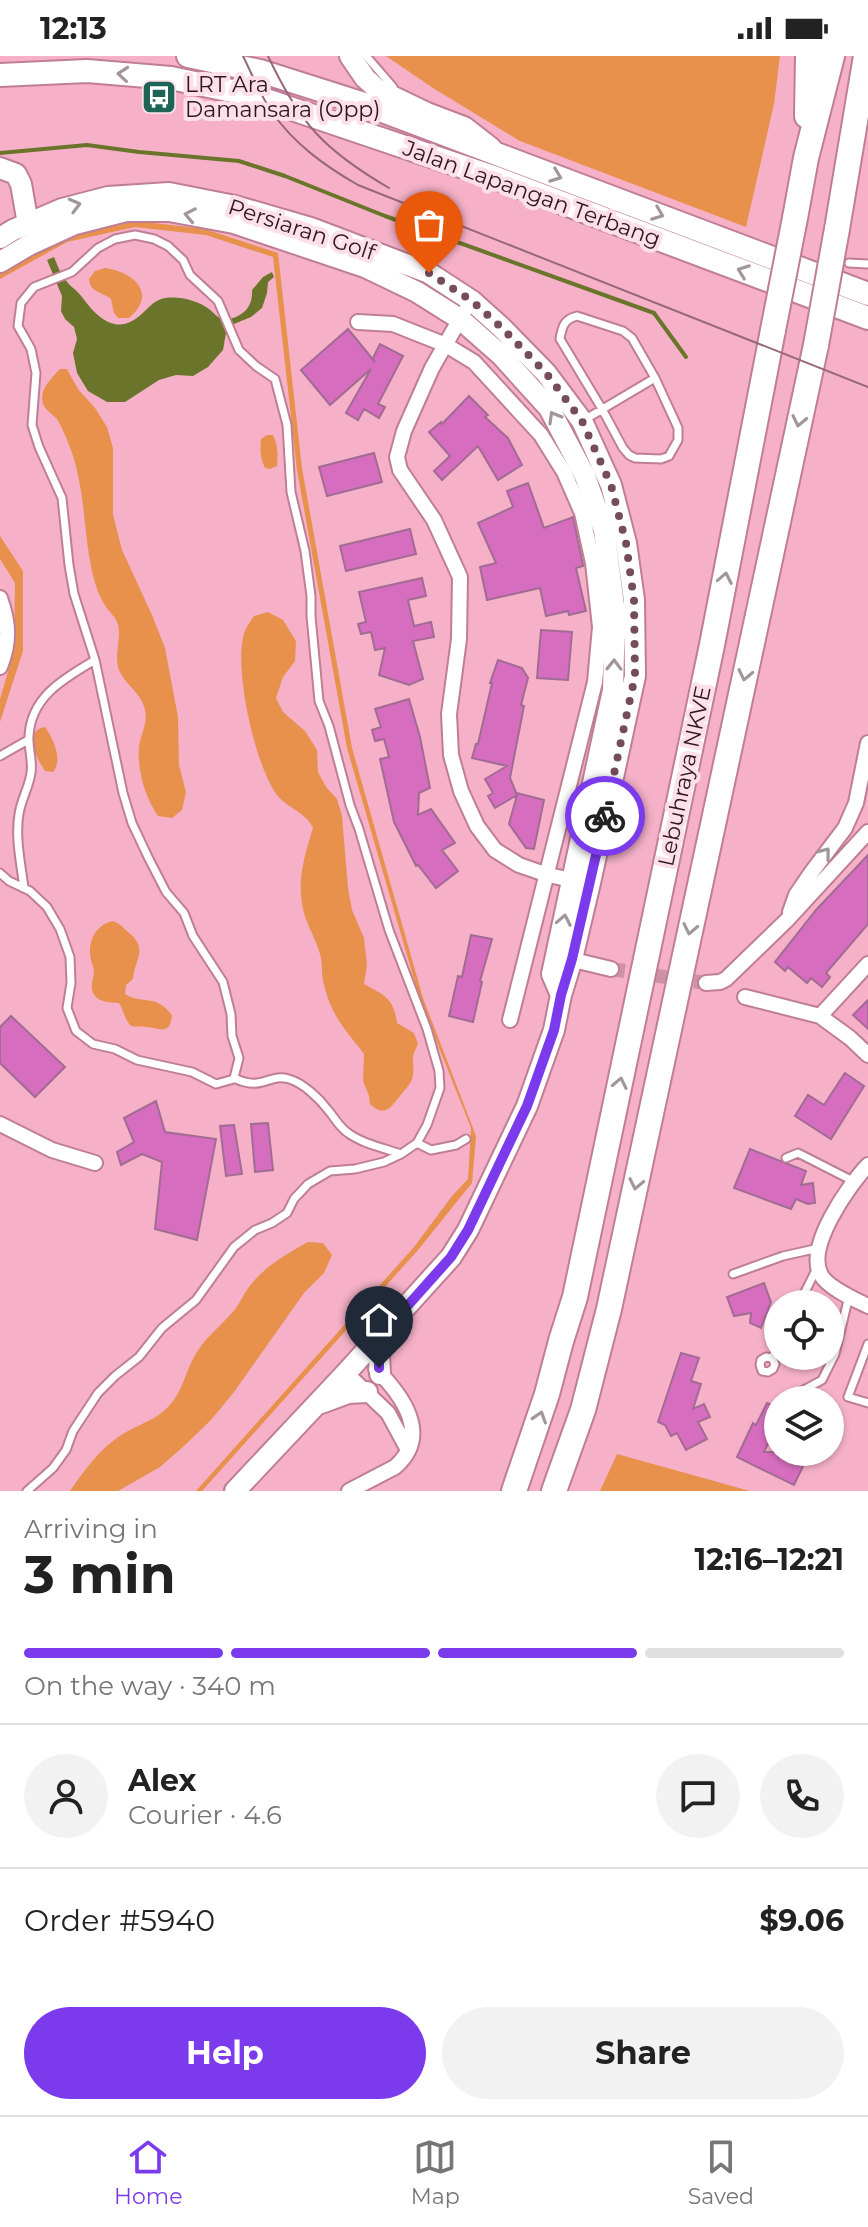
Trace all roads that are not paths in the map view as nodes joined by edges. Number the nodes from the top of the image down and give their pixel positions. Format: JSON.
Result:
{"nodes":[{"id":1,"x":188,"y":56,"type":"edge"},
{"id":2,"x":350,"y":56,"type":"edge"},
{"id":3,"x":366,"y":56,"type":"edge"},
{"id":4,"x":808,"y":56,"type":"edge"},
{"id":5,"x":832,"y":56,"type":"edge"},
{"id":6,"x":866,"y":56,"type":"edge"},
{"id":7,"x":0,"y":75,"type":"edge"},
{"id":8,"x":427,"y":113,"type":"junction"},
{"id":9,"x":868,"y":118,"type":"edge"},
{"id":10,"x":497,"y":153,"type":"junction"},
{"id":11,"x":806,"y":158,"type":"junction"},
{"id":12,"x":0,"y":168,"type":"edge"},
{"id":13,"x":28,"y":224,"type":"junction"},
{"id":14,"x":837,"y":229,"type":"junction"},
{"id":15,"x":4,"y":248,"type":"edge"},
{"id":16,"x":849,"y":263,"type":"dead end"},
{"id":17,"x":868,"y":264,"type":"edge"},
{"id":18,"x":868,"y":294,"type":"edge"},
{"id":19,"x":472,"y":301,"type":"junction"},
{"id":20,"x":823,"y":301,"type":"junction"},
{"id":21,"x":868,"y":318,"type":"edge"},
{"id":22,"x":460,"y":319,"type":"junction"},
{"id":23,"x":358,"y":322,"type":"dead end"},
{"id":24,"x":446,"y":345,"type":"junction"},
{"id":25,"x":655,"y":378,"type":"junction"},
{"id":26,"x":602,"y":409,"type":"junction"},
{"id":27,"x":582,"y":421,"type":"junction"},
{"id":28,"x":0,"y":598,"type":"edge"},
{"id":29,"x":95,"y":660,"type":"junction"},
{"id":30,"x":0,"y":667,"type":"edge"},
{"id":31,"x":28,"y":740,"type":"junction"},
{"id":32,"x":868,"y":743,"type":"edge"},
{"id":33,"x":0,"y":756,"type":"edge"},
{"id":34,"x":865,"y":778,"type":"edge"},
{"id":35,"x":868,"y":832,"type":"edge"},
{"id":36,"x":0,"y":873,"type":"edge"},
{"id":37,"x":548,"y":875,"type":"junction"},
{"id":38,"x":581,"y":882,"type":"junction"},
{"id":39,"x":24,"y":888,"type":"junction"},
{"id":40,"x":787,"y":920,"type":"junction"},
{"id":41,"x":564,"y":958,"type":"junction"},
{"id":42,"x":868,"y":964,"type":"edge"},
{"id":43,"x":611,"y":969,"type":"tunnel mouth"},
{"id":44,"x":706,"y":983,"type":"tunnel mouth"},
{"id":45,"x":745,"y":997,"type":"dead end"},
{"id":46,"x":820,"y":1016,"type":"junction"},
{"id":47,"x":510,"y":1020,"type":"dead end"},
{"id":48,"x":868,"y":1055,"type":"edge"},
{"id":49,"x":234,"y":1078,"type":"junction"},
{"id":50,"x":0,"y":1124,"type":"edge"},
{"id":51,"x":466,"y":1139,"type":"dead end"},
{"id":52,"x":417,"y":1143,"type":"junction"},
{"id":53,"x":401,"y":1154,"type":"junction"},
{"id":54,"x":786,"y":1158,"type":"dead end"},
{"id":55,"x":95,"y":1163,"type":"dead end"},
{"id":56,"x":868,"y":1165,"type":"edge"},
{"id":57,"x":853,"y":1181,"type":"junction"},
{"id":58,"x":819,"y":1248,"type":"junction"},
{"id":59,"x":818,"y":1266,"type":"junction"},
{"id":60,"x":733,"y":1274,"type":"dead end"},
{"id":61,"x":806,"y":1290,"type":"edge"},
{"id":62,"x":849,"y":1296,"type":"junction"},
{"id":63,"x":868,"y":1306,"type":"edge"},
{"id":64,"x":402,"y":1312,"type":"junction"},
{"id":65,"x":868,"y":1344,"type":"edge"},
{"id":66,"x":362,"y":1356,"type":"junction"},
{"id":67,"x":346,"y":1373,"type":"junction"},
{"id":68,"x":380,"y":1374,"type":"junction"},
{"id":69,"x":811,"y":1386,"type":"edge"},
{"id":70,"x":367,"y":1392,"type":"junction"},
{"id":71,"x":403,"y":1400,"type":"junction"},
{"id":72,"x":868,"y":1403,"type":"edge"},
{"id":73,"x":313,"y":1408,"type":"junction"},
{"id":74,"x":388,"y":1413,"type":"junction"},
{"id":75,"x":408,"y":1450,"type":"junction"},
{"id":76,"x":27,"y":1491,"type":"edge"},
{"id":77,"x":235,"y":1491,"type":"edge"},
{"id":78,"x":349,"y":1491,"type":"edge"},
{"id":79,"x":514,"y":1491,"type":"edge"},
{"id":80,"x":554,"y":1491,"type":"edge"}],
"edges":[{"from":1,"to":10,"type":"main road","name":"Jalan Lapangan Terbang"},
{"from":2,"to":8,"type":"street"},
{"from":3,"to":8,"type":"lane"},
{"from":4,"to":11,"type":"highway"},
{"from":5,"to":11,"type":"highway","name":"Lebuhraya NKVE"},
{"from":6,"to":14,"type":"highway","name":"Lebuhraya NKVE"},
{"from":20,"to":7,"type":"main road","name":"Jalan Lapangan Terbang","one_way":true},
{"from":8,"to":10,"type":"street"},
{"from":9,"to":14,"type":"highway"},
{"from":10,"to":18,"type":"main road","name":"Jalan Lapangan Terbang","one_way":true},
{"from":79,"to":11,"type":"highway","name":"Lebuhraya NKVE","one_way":true,"bridge":true},
{"from":12,"to":13,"type":"street"},
{"from":13,"to":15,"type":"street","name":"Persiaran Golf"},
{"from":13,"to":19,"type":"street","name":"Persiaran Golf","one_way":true},
{"from":14,"to":20,"type":"highway","name":"Lebuhraya NKVE","bridge":true},
{"from":22,"to":15,"type":"street","name":"Persiaran Golf","one_way":true},
{"from":16,"to":17,"type":"lane"},
{"from":19,"to":22,"type":"street"},
{"from":19,"to":27,"type":"street","name":"Persiaran Golf"},
{"from":20,"to":21,"type":"main road","name":"Jalan Lapangan Terbang"},
{"from":20,"to":80,"type":"highway","name":"Lebuhraya NKVE","one_way":true,"bridge":true},
{"from":22,"to":24,"type":"street"},
{"from":38,"to":22,"type":"street","name":"Persiaran Golf","one_way":true},
{"from":23,"to":24,"type":"street"},
{"from":24,"to":37,"type":"street"},
{"from":24,"to":37,"type":"street"},
{"from":25,"to":26,"type":"lane"},
{"from":25,"to":26,"type":"lane"},
{"from":25,"to":26,"type":"lane"},
{"from":26,"to":27,"type":"lane"},
{"from":27,"to":38,"type":"street","name":"Persiaran Golf"},
{"from":28,"to":30,"type":"street"},
{"from":29,"to":31,"type":"lane"},
{"from":29,"to":49,"type":"lane"},
{"from":29,"to":52,"type":"lane"},
{"from":31,"to":33,"type":"lane"},
{"from":31,"to":39,"type":"lane"},
{"from":32,"to":34,"type":"street"},
{"from":40,"to":34,"type":"street","one_way":true},
{"from":35,"to":40,"type":"street"},
{"from":36,"to":39,"type":"lane"},
{"from":37,"to":38,"type":"street"},
{"from":37,"to":47,"type":"street"},
{"from":38,"to":41,"type":"street","name":"Persiaran Golf"},
{"from":39,"to":49,"type":"lane"},
{"from":40,"to":44,"type":"street"},
{"from":41,"to":43,"type":"street"},
{"from":41,"to":64,"type":"street","name":"Persiaran Golf"},
{"from":42,"to":46,"type":"street"},
{"from":45,"to":46,"type":"street"},
{"from":46,"to":48,"type":"street"},
{"from":49,"to":53,"type":"lane"},
{"from":50,"to":55,"type":"street"},
{"from":51,"to":52,"type":"lane"},
{"from":52,"to":53,"type":"lane"},
{"from":53,"to":76,"type":"lane"},
{"from":54,"to":57,"type":"lane"},
{"from":56,"to":57,"type":"street"},
{"from":57,"to":58,"type":"street"},
{"from":58,"to":59,"type":"street"},
{"from":58,"to":60,"type":"lane"},
{"from":59,"to":61,"type":"lane"},
{"from":59,"to":62,"type":"street"},
{"from":62,"to":63,"type":"street"},
{"from":62,"to":69,"type":"lane"},
{"from":64,"to":66,"type":"street","name":"Persiaran Golf"},
{"from":64,"to":68,"type":"street"},
{"from":65,"to":72,"type":"lane"},
{"from":66,"to":67,"type":"street","name":"Persiaran Golf"},
{"from":66,"to":68,"type":"street"},
{"from":67,"to":70,"type":"street"},
{"from":67,"to":73,"type":"street","name":"Persiaran Golf"},
{"from":68,"to":71,"type":"street"},
{"from":70,"to":73,"type":"street"},
{"from":70,"to":74,"type":"street"},
{"from":71,"to":74,"type":"street"},
{"from":71,"to":75,"type":"street"},
{"from":73,"to":77,"type":"street","name":"Persiaran Golf"},
{"from":74,"to":75,"type":"street"},
{"from":75,"to":78,"type":"street"}]}
